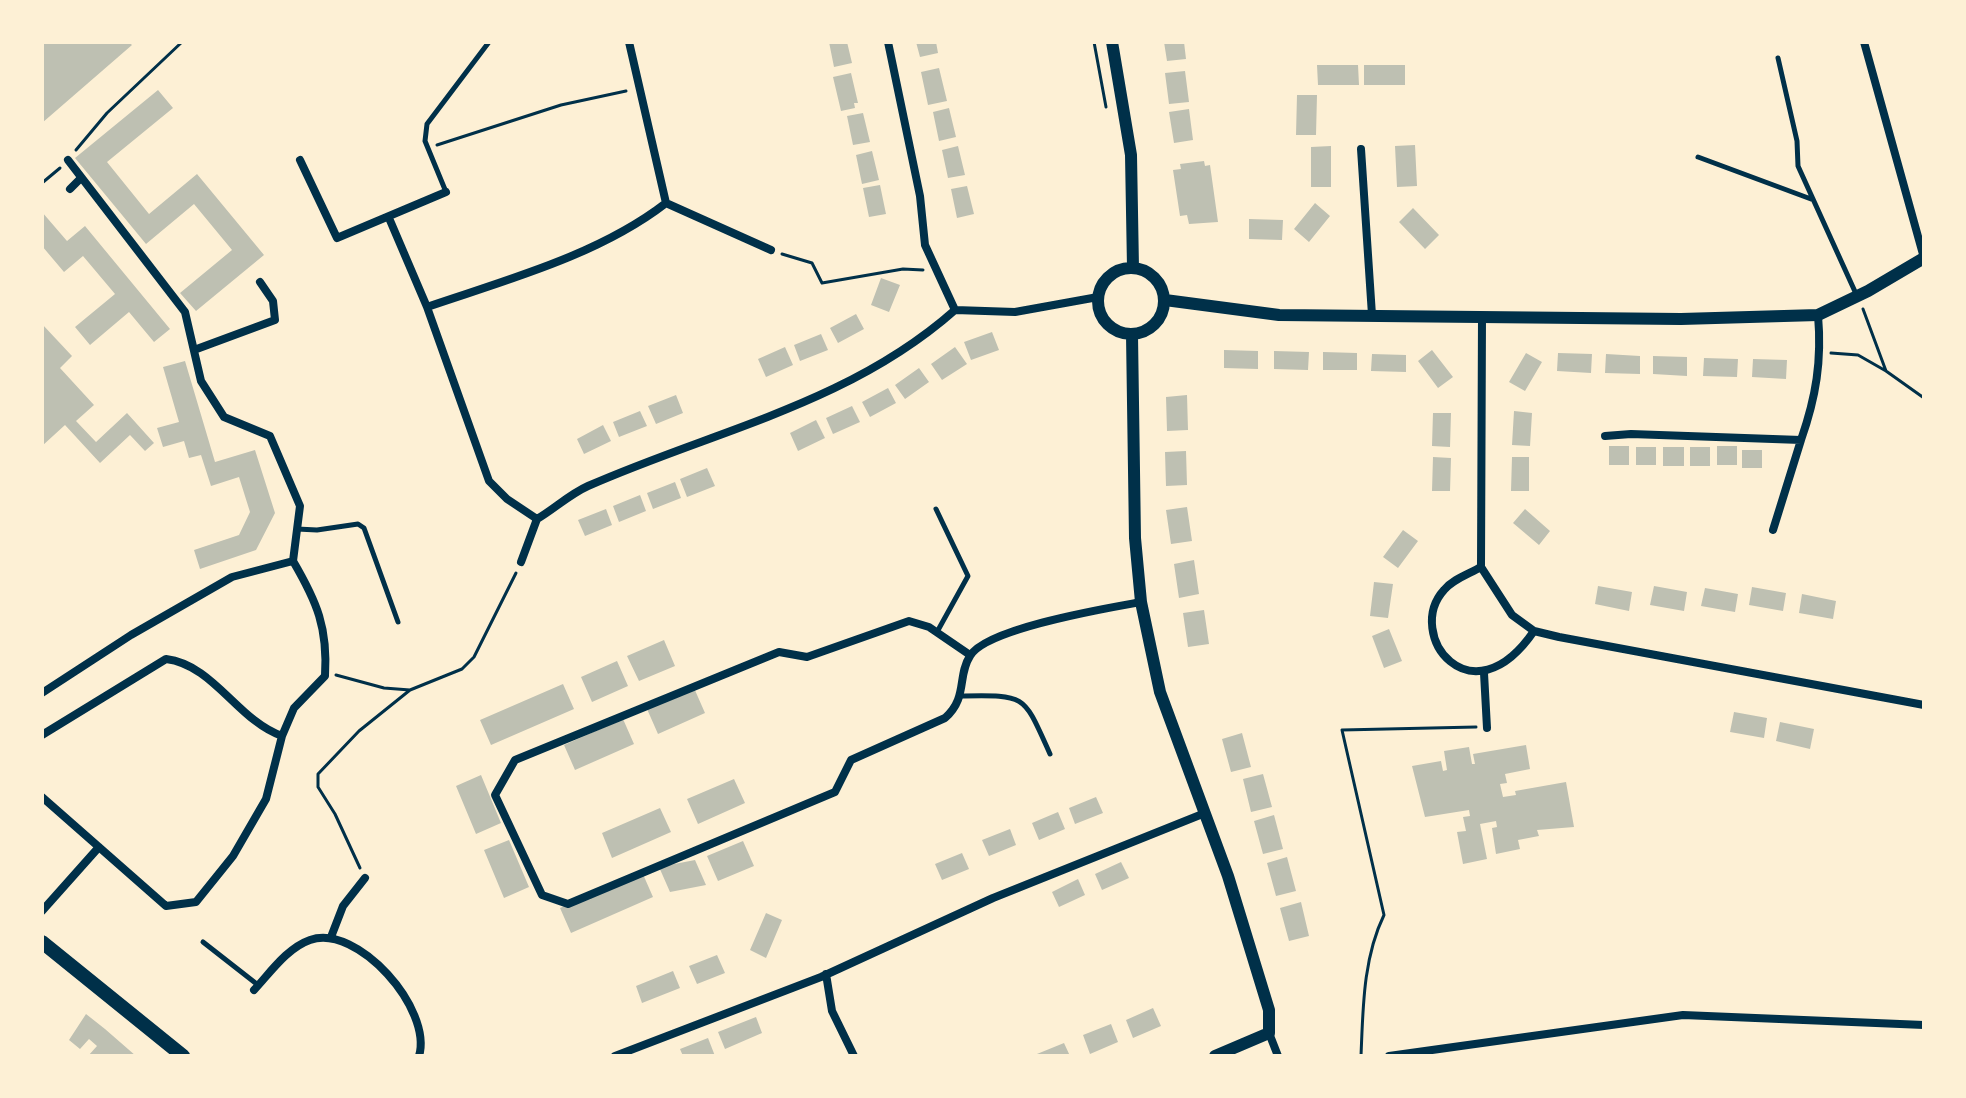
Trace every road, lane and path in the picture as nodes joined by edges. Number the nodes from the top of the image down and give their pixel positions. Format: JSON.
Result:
{"nodes":[{"id":1,"x":182,"y":42,"type":"edge"},
{"id":2,"x":489,"y":42,"type":"edge"},
{"id":3,"x":629,"y":42,"type":"edge"},
{"id":4,"x":888,"y":42,"type":"edge"},
{"id":5,"x":1112,"y":42,"type":"edge"},
{"id":6,"x":1864,"y":42,"type":"edge"},
{"id":7,"x":1778,"y":58,"type":"dead end"},
{"id":8,"x":638,"y":89,"type":"junction"},
{"id":9,"x":428,"y":148,"type":"junction"},
{"id":10,"x":1361,"y":149,"type":"dead end"},
{"id":11,"x":1698,"y":157,"type":"dead end"},
{"id":12,"x":68,"y":160,"type":"junction"},
{"id":13,"x":300,"y":160,"type":"dead end"},
{"id":14,"x":81,"y":178,"type":"junction"},
{"id":15,"x":42,"y":183,"type":"edge"},
{"id":16,"x":70,"y":189,"type":"dead end"},
{"id":17,"x":446,"y":192,"type":"joint"},
{"id":18,"x":1811,"y":199,"type":"junction"},
{"id":19,"x":666,"y":203,"type":"junction"},
{"id":20,"x":389,"y":218,"type":"junction"},
{"id":21,"x":771,"y":250,"type":"joint"},
{"id":22,"x":1924,"y":258,"type":"edge"},
{"id":23,"x":1133,"y":268,"type":"junction"},
{"id":24,"x":936,"y":271,"type":"junction"},
{"id":25,"x":260,"y":282,"type":"dead end"},
{"id":26,"x":1098,"y":297,"type":"junction"},
{"id":27,"x":1857,"y":297,"type":"junction"},
{"id":28,"x":1165,"y":300,"type":"junction"},
{"id":29,"x":427,"y":307,"type":"junction"},
{"id":30,"x":955,"y":310,"type":"junction"},
{"id":31,"x":1372,"y":315,"type":"junction"},
{"id":32,"x":1818,"y":315,"type":"junction"},
{"id":33,"x":1482,"y":316,"type":"junction"},
{"id":34,"x":1132,"y":335,"type":"junction"},
{"id":35,"x":194,"y":350,"type":"junction"},
{"id":36,"x":1821,"y":354,"type":"junction"},
{"id":37,"x":1886,"y":371,"type":"junction"},
{"id":38,"x":1924,"y":398,"type":"edge"},
{"id":39,"x":1605,"y":436,"type":"dead end"},
{"id":40,"x":1801,"y":440,"type":"junction"},
{"id":41,"x":936,"y":509,"type":"dead end"},
{"id":42,"x":537,"y":519,"type":"junction"},
{"id":43,"x":297,"y":529,"type":"junction"},
{"id":44,"x":1773,"y":530,"type":"dead end"},
{"id":45,"x":293,"y":561,"type":"junction"},
{"id":46,"x":521,"y":562,"type":"joint"},
{"id":47,"x":1481,"y":567,"type":"junction"},
{"id":48,"x":1141,"y":602,"type":"junction"},
{"id":49,"x":398,"y":622,"type":"dead end"},
{"id":50,"x":1534,"y":631,"type":"junction"},
{"id":51,"x":937,"y":633,"type":"junction"},
{"id":52,"x":970,"y":655,"type":"junction"},
{"id":53,"x":1484,"y":673,"type":"junction"},
{"id":54,"x":325,"y":676,"type":"junction"},
{"id":55,"x":410,"y":690,"type":"junction"},
{"id":56,"x":42,"y":693,"type":"edge"},
{"id":57,"x":961,"y":696,"type":"junction"},
{"id":58,"x":1924,"y":705,"type":"edge"},
{"id":59,"x":1487,"y":728,"type":"joint"},
{"id":60,"x":42,"y":735,"type":"edge"},
{"id":61,"x":282,"y":736,"type":"junction"},
{"id":62,"x":1050,"y":754,"type":"dead end"},
{"id":63,"x":42,"y":797,"type":"edge"},
{"id":64,"x":1205,"y":813,"type":"junction"},
{"id":65,"x":99,"y":847,"type":"junction"},
{"id":66,"x":365,"y":878,"type":"joint"},
{"id":67,"x":42,"y":911,"type":"edge"},
{"id":68,"x":331,"y":937,"type":"junction"},
{"id":69,"x":42,"y":942,"type":"edge"},
{"id":70,"x":203,"y":942,"type":"dead end"},
{"id":71,"x":826,"y":974,"type":"junction"},
{"id":72,"x":256,"y":988,"type":"joint"},
{"id":73,"x":1924,"y":1025,"type":"edge"},
{"id":74,"x":1269,"y":1033,"type":"junction"},
{"id":75,"x":183,"y":1056,"type":"edge"},
{"id":76,"x":419,"y":1056,"type":"edge"},
{"id":77,"x":615,"y":1056,"type":"edge"},
{"id":78,"x":854,"y":1056,"type":"edge"},
{"id":79,"x":1215,"y":1056,"type":"edge"},
{"id":80,"x":1278,"y":1056,"type":"edge"},
{"id":81,"x":1361,"y":1056,"type":"edge"},
{"id":82,"x":1389,"y":1056,"type":"edge"}],
"edges":[{"from":1,"to":12,"type":"path"},
{"from":2,"to":9,"type":"lane"},
{"from":3,"to":8,"type":"street"},
{"from":4,"to":24,"type":"street"},
{"from":5,"to":23,"type":"street"},
{"from":6,"to":22,"type":"street"},
{"from":7,"to":18,"type":"lane"},
{"from":8,"to":9,"type":"path"},
{"from":8,"to":19,"type":"street"},
{"from":9,"to":17,"type":"lane"},
{"from":10,"to":31,"type":"street"},
{"from":11,"to":18,"type":"lane"},
{"from":12,"to":14,"type":"street"},
{"from":12,"to":15,"type":"path"},
{"from":13,"to":20,"type":"street"},
{"from":14,"to":16,"type":"street"},
{"from":14,"to":35,"type":"street"},
{"from":17,"to":20,"type":"street"},
{"from":18,"to":27,"type":"lane"},
{"from":19,"to":21,"type":"street"},
{"from":19,"to":29,"type":"street"},
{"from":20,"to":29,"type":"street"},
{"from":21,"to":24,"type":"path"},
{"from":22,"to":27,"type":"street"},
{"from":23,"to":26,"type":"street"},
{"from":23,"to":28,"type":"street"},
{"from":24,"to":30,"type":"street"},
{"from":25,"to":35,"type":"street"},
{"from":26,"to":30,"type":"street"},
{"from":26,"to":34,"type":"street"},
{"from":27,"to":32,"type":"street"},
{"from":27,"to":37,"type":"path"},
{"from":28,"to":31,"type":"street"},
{"from":28,"to":34,"type":"street"},
{"from":29,"to":42,"type":"street"},
{"from":30,"to":42,"type":"street"},
{"from":31,"to":33,"type":"street"},
{"from":32,"to":33,"type":"street"},
{"from":32,"to":36,"type":"street"},
{"from":33,"to":47,"type":"street"},
{"from":34,"to":48,"type":"street"},
{"from":35,"to":43,"type":"street"},
{"from":36,"to":37,"type":"path"},
{"from":36,"to":40,"type":"street"},
{"from":37,"to":38,"type":"path"},
{"from":39,"to":40,"type":"street"},
{"from":40,"to":44,"type":"street"},
{"from":41,"to":51,"type":"lane"},
{"from":42,"to":46,"type":"street"},
{"from":43,"to":45,"type":"street"},
{"from":43,"to":49,"type":"lane"},
{"from":45,"to":54,"type":"street"},
{"from":45,"to":56,"type":"street"},
{"from":46,"to":55,"type":"path"},
{"from":47,"to":50,"type":"street"},
{"from":47,"to":53,"type":"street"},
{"from":48,"to":52,"type":"street"},
{"from":48,"to":64,"type":"street"},
{"from":50,"to":53,"type":"street"},
{"from":50,"to":58,"type":"street"},
{"from":51,"to":52,"type":"street"},
{"from":51,"to":57,"type":"street"},
{"from":52,"to":57,"type":"street"},
{"from":53,"to":59,"type":"street"},
{"from":54,"to":55,"type":"path"},
{"from":54,"to":61,"type":"street"},
{"from":55,"to":66,"type":"path"},
{"from":57,"to":62,"type":"lane"},
{"from":59,"to":81,"type":"path"},
{"from":60,"to":61,"type":"street"},
{"from":61,"to":65,"type":"street"},
{"from":63,"to":65,"type":"street"},
{"from":64,"to":71,"type":"street"},
{"from":64,"to":74,"type":"street"},
{"from":65,"to":67,"type":"street"},
{"from":66,"to":68,"type":"street"},
{"from":68,"to":72,"type":"street"},
{"from":68,"to":76,"type":"street"},
{"from":69,"to":75,"type":"main road"},
{"from":70,"to":72,"type":"lane"},
{"from":71,"to":77,"type":"street"},
{"from":71,"to":78,"type":"street"},
{"from":73,"to":82,"type":"street"},
{"from":74,"to":79,"type":"street"},
{"from":74,"to":80,"type":"street"}]}
